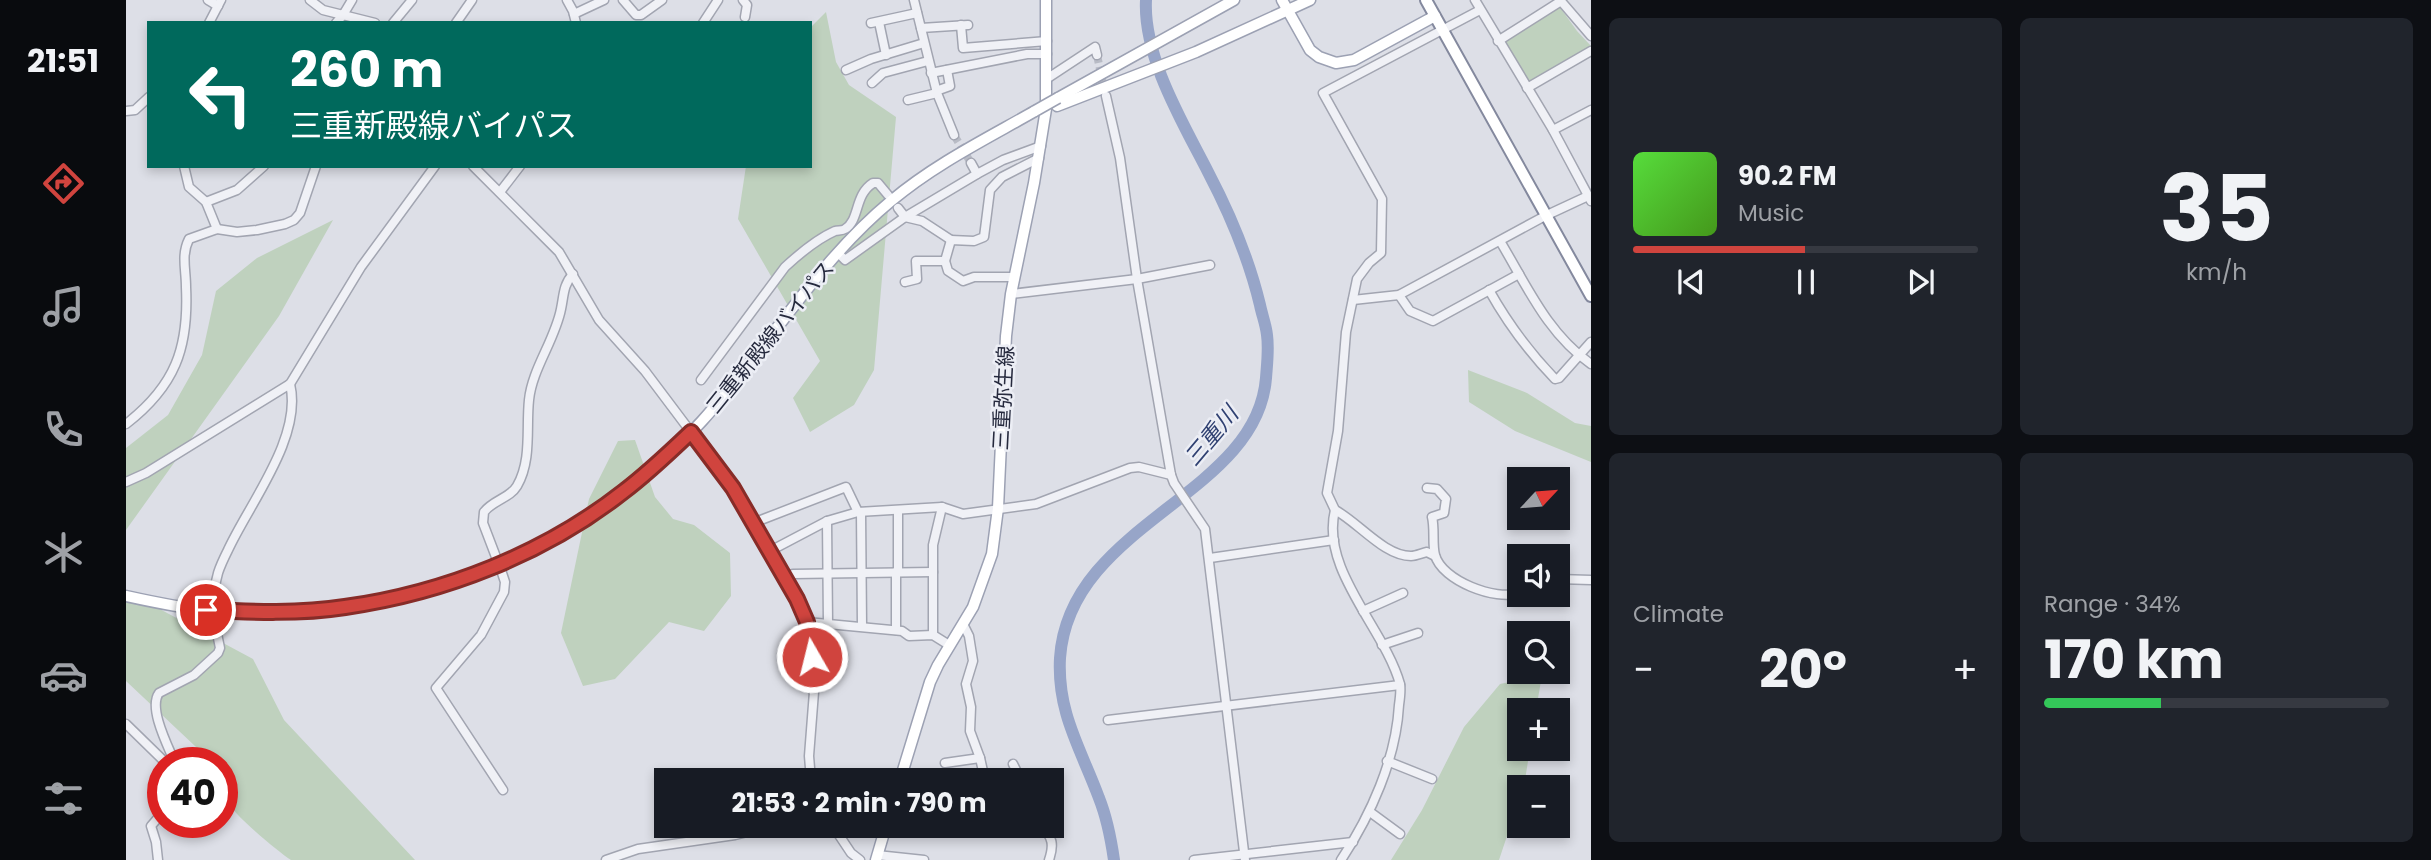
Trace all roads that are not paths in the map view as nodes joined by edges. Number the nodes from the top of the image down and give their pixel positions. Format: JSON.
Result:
{"nodes":[{"id":1,"x":208,"y":0,"type":"edge"},
{"id":2,"x":310,"y":0,"type":"edge"},
{"id":3,"x":352,"y":0,"type":"edge"},
{"id":4,"x":412,"y":0,"type":"edge"},
{"id":5,"x":472,"y":0,"type":"edge"},
{"id":6,"x":567,"y":0,"type":"edge"},
{"id":7,"x":604,"y":0,"type":"edge"},
{"id":8,"x":623,"y":0,"type":"edge"},
{"id":9,"x":662,"y":0,"type":"edge"},
{"id":10,"x":717,"y":0,"type":"edge"},
{"id":11,"x":743,"y":0,"type":"edge"},
{"id":12,"x":914,"y":0,"type":"edge"},
{"id":13,"x":1046,"y":0,"type":"edge"},
{"id":14,"x":1234,"y":0,"type":"edge"},
{"id":15,"x":1282,"y":0,"type":"edge"},
{"id":16,"x":1310,"y":0,"type":"edge"},
{"id":17,"x":1426,"y":0,"type":"edge"},
{"id":18,"x":1475,"y":0,"type":"edge"},
{"id":19,"x":1560,"y":0,"type":"edge"},
{"id":20,"x":219,"y":3,"type":"edge"},
{"id":21,"x":1480,"y":10,"type":"junction"},
{"id":22,"x":1287,"y":11,"type":"junction"},
{"id":23,"x":917,"y":13,"type":"junction"},
{"id":24,"x":343,"y":15,"type":"junction"},
{"id":25,"x":1435,"y":16,"type":"junction"},
{"id":26,"x":745,"y":17,"type":"dead end"},
{"id":27,"x":575,"y":18,"type":"edge"},
{"id":28,"x":210,"y":21,"type":"edge"},
{"id":29,"x":338,"y":21,"type":"edge"},
{"id":30,"x":368,"y":21,"type":"edge"},
{"id":31,"x":395,"y":21,"type":"edge"},
{"id":32,"x":457,"y":21,"type":"edge"},
{"id":33,"x":704,"y":21,"type":"edge"},
{"id":34,"x":920,"y":28,"type":"junction"},
{"id":35,"x":1442,"y":29,"type":"junction"},
{"id":36,"x":1591,"y":36,"type":"edge"},
{"id":37,"x":1047,"y":41,"type":"junction"},
{"id":38,"x":1498,"y":41,"type":"junction"},
{"id":39,"x":924,"y":43,"type":"junction"},
{"id":40,"x":1591,"y":51,"type":"edge"},
{"id":41,"x":1047,"y":54,"type":"junction"},
{"id":42,"x":886,"y":55,"type":"junction"},
{"id":43,"x":1097,"y":55,"type":"dead end"},
{"id":44,"x":928,"y":61,"type":"junction"},
{"id":45,"x":846,"y":70,"type":"dead end"},
{"id":46,"x":947,"y":70,"type":"junction"},
{"id":47,"x":931,"y":73,"type":"junction"},
{"id":48,"x":1048,"y":78,"type":"junction"},
{"id":49,"x":872,"y":83,"type":"dead end"},
{"id":50,"x":1527,"y":88,"type":"junction"},
{"id":51,"x":937,"y":92,"type":"junction"},
{"id":52,"x":1106,"y":96,"type":"tunnel mouth"},
{"id":53,"x":147,"y":99,"type":"edge"},
{"id":54,"x":908,"y":100,"type":"dead end"},
{"id":55,"x":1057,"y":102,"type":"junction"},
{"id":56,"x":1591,"y":110,"type":"edge"},
{"id":57,"x":126,"y":111,"type":"edge"},
{"id":58,"x":1553,"y":130,"type":"junction"},
{"id":59,"x":954,"y":135,"type":"tunnel mouth"},
{"id":60,"x":1041,"y":146,"type":"junction"},
{"id":61,"x":1039,"y":158,"type":"junction"},
{"id":62,"x":971,"y":163,"type":"tunnel mouth"},
{"id":63,"x":184,"y":168,"type":"edge"},
{"id":64,"x":262,"y":168,"type":"edge"},
{"id":65,"x":315,"y":168,"type":"edge"},
{"id":66,"x":434,"y":168,"type":"edge"},
{"id":67,"x":475,"y":168,"type":"edge"},
{"id":68,"x":518,"y":168,"type":"edge"},
{"id":69,"x":977,"y":174,"type":"junction"},
{"id":70,"x":500,"y":192,"type":"junction"},
{"id":71,"x":888,"y":195,"type":"dead end"},
{"id":72,"x":1590,"y":199,"type":"edge"},
{"id":73,"x":206,"y":202,"type":"junction"},
{"id":74,"x":898,"y":208,"type":"dead end"},
{"id":75,"x":1545,"y":216,"type":"junction"},
{"id":76,"x":905,"y":217,"type":"junction"},
{"id":77,"x":217,"y":229,"type":"junction"},
{"id":78,"x":951,"y":240,"type":"junction"},
{"id":79,"x":1500,"y":241,"type":"junction"},
{"id":80,"x":838,"y":253,"type":"junction"},
{"id":81,"x":944,"y":261,"type":"junction"},
{"id":82,"x":1210,"y":265,"type":"dead end"},
{"id":83,"x":573,"y":274,"type":"junction"},
{"id":84,"x":1519,"y":274,"type":"junction"},
{"id":85,"x":1014,"y":277,"type":"junction"},
{"id":86,"x":1137,"y":278,"type":"junction"},
{"id":87,"x":905,"y":282,"type":"dead end"},
{"id":88,"x":1489,"y":290,"type":"junction"},
{"id":89,"x":1011,"y":294,"type":"junction"},
{"id":90,"x":1399,"y":295,"type":"junction"},
{"id":91,"x":1591,"y":296,"type":"edge"},
{"id":92,"x":1353,"y":300,"type":"junction"},
{"id":93,"x":1591,"y":342,"type":"edge"},
{"id":94,"x":1579,"y":355,"type":"junction"},
{"id":95,"x":1591,"y":364,"type":"edge"},
{"id":96,"x":701,"y":380,"type":"dead end"},
{"id":97,"x":290,"y":384,"type":"junction"},
{"id":98,"x":126,"y":424,"type":"edge"},
{"id":99,"x":691,"y":432,"type":"junction"},
{"id":100,"x":1173,"y":479,"type":"junction"},
{"id":101,"x":126,"y":482,"type":"edge"},
{"id":102,"x":1427,"y":488,"type":"dead end"},
{"id":103,"x":942,"y":507,"type":"junction"},
{"id":104,"x":998,"y":508,"type":"junction"},
{"id":105,"x":1335,"y":510,"type":"junction"},
{"id":106,"x":898,"y":511,"type":"junction"},
{"id":107,"x":859,"y":512,"type":"junction"},
{"id":108,"x":828,"y":521,"type":"junction"},
{"id":109,"x":753,"y":523,"type":"junction"},
{"id":110,"x":1334,"y":540,"type":"junction"},
{"id":111,"x":770,"y":551,"type":"junction"},
{"id":112,"x":1435,"y":556,"type":"junction"},
{"id":113,"x":1210,"y":558,"type":"junction"},
{"id":114,"x":897,"y":572,"type":"junction"},
{"id":115,"x":933,"y":572,"type":"junction"},
{"id":116,"x":827,"y":573,"type":"junction"},
{"id":117,"x":862,"y":573,"type":"junction"},
{"id":118,"x":785,"y":577,"type":"junction"},
{"id":119,"x":1570,"y":579,"type":"edge"},
{"id":120,"x":1591,"y":580,"type":"edge"},
{"id":121,"x":1403,"y":593,"type":"dead end"},
{"id":122,"x":1507,"y":594,"type":"edge"},
{"id":123,"x":126,"y":596,"type":"edge"},
{"id":124,"x":1363,"y":611,"type":"junction"},
{"id":125,"x":807,"y":622,"type":"junction"},
{"id":126,"x":828,"y":624,"type":"junction"},
{"id":127,"x":963,"y":624,"type":"junction"},
{"id":128,"x":862,"y":626,"type":"junction"},
{"id":129,"x":896,"y":630,"type":"junction"},
{"id":130,"x":1408,"y":631,"type":"dead end"},
{"id":131,"x":1418,"y":633,"type":"dead end"},
{"id":132,"x":933,"y":635,"type":"junction"},
{"id":133,"x":1381,"y":643,"type":"junction"},
{"id":134,"x":949,"y":645,"type":"junction"},
{"id":135,"x":1401,"y":685,"type":"junction"},
{"id":136,"x":1226,"y":705,"type":"junction"},
{"id":137,"x":1108,"y":720,"type":"dead end"},
{"id":138,"x":126,"y":723,"type":"edge"},
{"id":139,"x":150,"y":747,"type":"edge"},
{"id":140,"x":169,"y":747,"type":"edge"},
{"id":141,"x":980,"y":758,"type":"junction"},
{"id":142,"x":1387,"y":761,"type":"junction"},
{"id":143,"x":945,"y":762,"type":"dead end"},
{"id":144,"x":1013,"y":764,"type":"dead end"},
{"id":145,"x":810,"y":768,"type":"edge"},
{"id":146,"x":904,"y":768,"type":"edge"},
{"id":147,"x":982,"y":768,"type":"edge"},
{"id":148,"x":1015,"y":768,"type":"edge"},
{"id":149,"x":1432,"y":779,"type":"dead end"},
{"id":150,"x":503,"y":790,"type":"dead end"},
{"id":151,"x":1370,"y":812,"type":"junction"},
{"id":152,"x":1401,"y":834,"type":"dead end"},
{"id":153,"x":155,"y":838,"type":"edge"},
{"id":154,"x":714,"y":838,"type":"edge"},
{"id":155,"x":841,"y":838,"type":"edge"},
{"id":156,"x":883,"y":838,"type":"edge"},
{"id":157,"x":1051,"y":838,"type":"edge"},
{"id":158,"x":1353,"y":842,"type":"junction"},
{"id":159,"x":1244,"y":857,"type":"edge"},
{"id":160,"x":877,"y":858,"type":"edge"},
{"id":161,"x":158,"y":860,"type":"edge"},
{"id":162,"x":606,"y":860,"type":"edge"},
{"id":163,"x":860,"y":860,"type":"edge"},
{"id":164,"x":924,"y":860,"type":"edge"},
{"id":165,"x":1049,"y":860,"type":"edge"},
{"id":166,"x":1194,"y":860,"type":"edge"},
{"id":167,"x":1341,"y":860,"type":"edge"}],
"edges":[{"from":1,"to":20,"type":"street"},
{"from":2,"to":24,"type":"street"},
{"from":3,"to":24,"type":"street"},
{"from":4,"to":31,"type":"street"},
{"from":5,"to":32,"type":"street"},
{"from":6,"to":27,"type":"street"},
{"from":7,"to":27,"type":"street"},
{"from":8,"to":9,"type":"street"},
{"from":10,"to":33,"type":"street"},
{"from":11,"to":26,"type":"street"},
{"from":12,"to":23,"type":"street"},
{"from":13,"to":37,"type":"main road","name":"三重弥生線"},
{"from":14,"to":55,"type":"main road","name":"三重新殿線バイパス"},
{"from":15,"to":22,"type":"main road"},
{"from":16,"to":22,"type":"main road"},
{"from":17,"to":25,"type":"highway"},
{"from":18,"to":21,"type":"street"},
{"from":19,"to":36,"type":"street"},
{"from":19,"to":38,"type":"street"},
{"from":20,"to":28,"type":"street"},
{"from":21,"to":35,"type":"street"},
{"from":21,"to":38,"type":"street"},
{"from":22,"to":25,"type":"main road"},
{"from":22,"to":55,"type":"main road","name":"三重新殿線バイパス"},
{"from":23,"to":34,"type":"street"},
{"from":23,"to":42,"type":"street"},
{"from":24,"to":29,"type":"street"},
{"from":24,"to":30,"type":"street"},
{"from":25,"to":35,"type":"highway"},
{"from":34,"to":37,"type":"street"},
{"from":34,"to":39,"type":"street"},
{"from":35,"to":75,"type":"highway"},
{"from":35,"to":92,"type":"street"},
{"from":37,"to":41,"type":"main road","name":"三重弥生線"},
{"from":38,"to":50,"type":"street"},
{"from":39,"to":42,"type":"street"},
{"from":39,"to":44,"type":"street"},
{"from":40,"to":50,"type":"street"},
{"from":41,"to":46,"type":"street"},
{"from":41,"to":48,"type":"main road","name":"三重弥生線"},
{"from":42,"to":45,"type":"street"},
{"from":43,"to":48,"type":"street"},
{"from":44,"to":47,"type":"street"},
{"from":44,"to":49,"type":"street"},
{"from":46,"to":47,"type":"street"},
{"from":46,"to":51,"type":"street"},
{"from":47,"to":51,"type":"street"},
{"from":48,"to":60,"type":"main road","name":"三重弥生線"},
{"from":50,"to":58,"type":"street"},
{"from":51,"to":54,"type":"street"},
{"from":51,"to":59,"type":"street"},
{"from":52,"to":86,"type":"street"},
{"from":53,"to":57,"type":"street"},
{"from":55,"to":80,"type":"main road","name":"三重新殿線バイパス","bridge":true},
{"from":56,"to":58,"type":"street"},
{"from":58,"to":72,"type":"street"},
{"from":60,"to":61,"type":"main road","name":"三重弥生線"},
{"from":60,"to":69,"type":"street"},
{"from":61,"to":78,"type":"street"},
{"from":61,"to":85,"type":"main road","name":"三重弥生線"},
{"from":62,"to":69,"type":"street"},
{"from":63,"to":73,"type":"street"},
{"from":64,"to":73,"type":"street"},
{"from":65,"to":77,"type":"street"},
{"from":66,"to":97,"type":"street"},
{"from":67,"to":70,"type":"street"},
{"from":68,"to":70,"type":"street"},
{"from":69,"to":76,"type":"street"},
{"from":70,"to":83,"type":"street"},
{"from":71,"to":96,"type":"street"},
{"from":72,"to":75,"type":"street"},
{"from":73,"to":77,"type":"street"},
{"from":74,"to":76,"type":"street"},
{"from":75,"to":79,"type":"street"},
{"from":75,"to":91,"type":"highway"},
{"from":76,"to":78,"type":"street"},
{"from":76,"to":80,"type":"street"},
{"from":77,"to":98,"type":"street"},
{"from":78,"to":81,"type":"street"},
{"from":79,"to":84,"type":"street"},
{"from":79,"to":90,"type":"street"},
{"from":80,"to":99,"type":"main road","name":"三重新殿線バイパス"},
{"from":81,"to":85,"type":"street"},
{"from":81,"to":87,"type":"street"},
{"from":82,"to":86,"type":"street"},
{"from":83,"to":99,"type":"street"},
{"from":83,"to":150,"type":"street","bridge":true},
{"from":84,"to":88,"type":"street"},
{"from":84,"to":94,"type":"street"},
{"from":85,"to":89,"type":"main road","name":"三重弥生線"},
{"from":86,"to":89,"type":"street"},
{"from":86,"to":100,"type":"street"},
{"from":88,"to":90,"type":"street"},
{"from":88,"to":94,"type":"street"},
{"from":89,"to":104,"type":"main road","name":"三重弥生線"},
{"from":90,"to":92,"type":"street"},
{"from":92,"to":105,"type":"street"},
{"from":93,"to":94,"type":"street"},
{"from":94,"to":95,"type":"street"},
{"from":97,"to":101,"type":"street"},
{"from":97,"to":140,"type":"street","bridge":true},
{"from":99,"to":109,"type":"street"},
{"from":99,"to":123,"type":"main road","name":"三重新殿線バイパス"},
{"from":100,"to":104,"type":"street"},
{"from":100,"to":113,"type":"street"},
{"from":102,"to":112,"type":"street"},
{"from":103,"to":104,"type":"street"},
{"from":103,"to":106,"type":"street"},
{"from":103,"to":115,"type":"street"},
{"from":104,"to":127,"type":"main road","name":"三重弥生線"},
{"from":105,"to":110,"type":"street"},
{"from":105,"to":112,"type":"street"},
{"from":106,"to":107,"type":"street"},
{"from":106,"to":114,"type":"street"},
{"from":107,"to":108,"type":"street"},
{"from":107,"to":109,"type":"street"},
{"from":107,"to":117,"type":"street"},
{"from":108,"to":111,"type":"street"},
{"from":108,"to":116,"type":"street"},
{"from":109,"to":111,"type":"street"},
{"from":110,"to":113,"type":"street"},
{"from":110,"to":124,"type":"street"},
{"from":111,"to":118,"type":"street"},
{"from":112,"to":122,"type":"street"},
{"from":113,"to":136,"type":"street"},
{"from":114,"to":115,"type":"street"},
{"from":114,"to":117,"type":"street"},
{"from":114,"to":129,"type":"street"},
{"from":115,"to":132,"type":"street"},
{"from":116,"to":117,"type":"street"},
{"from":116,"to":118,"type":"street"},
{"from":116,"to":126,"type":"street"},
{"from":117,"to":128,"type":"street"},
{"from":118,"to":125,"type":"street"},
{"from":119,"to":120,"type":"street"},
{"from":121,"to":124,"type":"street"},
{"from":124,"to":133,"type":"street"},
{"from":125,"to":126,"type":"street"},
{"from":125,"to":145,"type":"street"},
{"from":126,"to":128,"type":"street"},
{"from":127,"to":134,"type":"main road","name":"三重弥生線"},
{"from":127,"to":141,"type":"street"},
{"from":128,"to":129,"type":"street"},
{"from":129,"to":132,"type":"street"},
{"from":130,"to":133,"type":"street"},
{"from":131,"to":133,"type":"street"},
{"from":132,"to":134,"type":"street"},
{"from":133,"to":135,"type":"street"},
{"from":134,"to":146,"type":"main road","name":"三重弥生線"},
{"from":135,"to":136,"type":"street"},
{"from":135,"to":142,"type":"street"},
{"from":136,"to":137,"type":"street"},
{"from":136,"to":159,"type":"street"},
{"from":138,"to":139,"type":"street"},
{"from":141,"to":143,"type":"street"},
{"from":141,"to":147,"type":"street"},
{"from":142,"to":149,"type":"street"},
{"from":142,"to":151,"type":"street"},
{"from":144,"to":148,"type":"street"},
{"from":151,"to":152,"type":"street"},
{"from":151,"to":158,"type":"street"},
{"from":153,"to":161,"type":"street"},
{"from":154,"to":162,"type":"street"},
{"from":155,"to":163,"type":"street"},
{"from":156,"to":160,"type":"main road"},
{"from":157,"to":165,"type":"street"},
{"from":158,"to":159,"type":"street"},
{"from":158,"to":167,"type":"street"},
{"from":159,"to":166,"type":"street"},
{"from":160,"to":164,"type":"street"}]}
